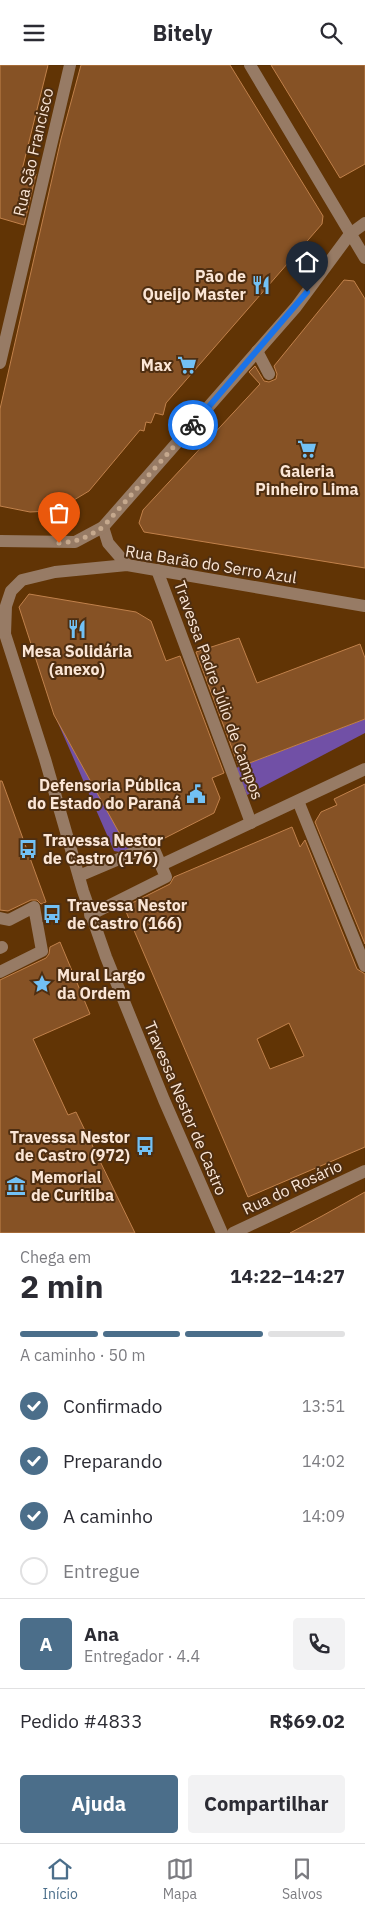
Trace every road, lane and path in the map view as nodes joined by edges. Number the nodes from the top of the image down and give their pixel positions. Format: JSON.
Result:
{"nodes":[{"id":1,"x":70,"y":65,"type":"edge"},
{"id":2,"x":250,"y":65,"type":"edge"},
{"id":3,"x":365,"y":223,"type":"edge"},
{"id":4,"x":350,"y":234,"type":"junction"},
{"id":5,"x":365,"y":259,"type":"edge"},
{"id":6,"x":257,"y":351,"type":"junction"},
{"id":7,"x":0,"y":363,"type":"edge"},
{"id":8,"x":269,"y":374,"type":"dead end"},
{"id":9,"x":103,"y":527,"type":"junction"},
{"id":10,"x":0,"y":541,"type":"edge"},
{"id":11,"x":127,"y":565,"type":"junction"},
{"id":12,"x":157,"y":570,"type":"junction"},
{"id":13,"x":365,"y":606,"type":"edge"},
{"id":14,"x":2,"y":630,"type":"edge"},
{"id":15,"x":365,"y":769,"type":"edge"},
{"id":16,"x":298,"y":801,"type":"junction"},
{"id":17,"x":251,"y":823,"type":"junction"},
{"id":18,"x":161,"y":865,"type":"junction"},
{"id":19,"x":79,"y":876,"type":"junction"},
{"id":20,"x":90,"y":915,"type":"junction"},
{"id":21,"x":0,"y":919,"type":"edge"},
{"id":22,"x":365,"y":967,"type":"edge"},
{"id":23,"x":0,"y":972,"type":"edge"},
{"id":24,"x":365,"y":1171,"type":"edge"},
{"id":25,"x":222,"y":1233,"type":"edge"},
{"id":26,"x":233,"y":1233,"type":"edge"}],
"edges":[{"from":1,"to":7,"type":"street","name":"Rua São Francisco"},
{"from":2,"to":4,"type":"street"},
{"from":3,"to":4,"type":"street"},
{"from":4,"to":5,"type":"street"},
{"from":4,"to":6,"type":"street"},
{"from":6,"to":8,"type":"street"},
{"from":6,"to":9,"type":"street"},
{"from":9,"to":10,"type":"street"},
{"from":9,"to":11,"type":"street"},
{"from":11,"to":12,"type":"street","name":"Rua Barão do Serro Azul"},
{"from":11,"to":14,"type":"street","name":"Rua Barão do Serro Azul"},
{"from":12,"to":13,"type":"street","name":"Rua Barão do Serro Azul"},
{"from":12,"to":17,"type":"street","name":"Travessa Padre Júlio de Campos"},
{"from":14,"to":19,"type":"street","name":"Travessa Nestor de Castro"},
{"from":15,"to":16,"type":"street"},
{"from":16,"to":17,"type":"street"},
{"from":16,"to":22,"type":"street"},
{"from":17,"to":18,"type":"street"},
{"from":18,"to":19,"type":"street"},
{"from":18,"to":20,"type":"street"},
{"from":19,"to":20,"type":"street","name":"Travessa Nestor de Castro"},
{"from":20,"to":25,"type":"street","name":"Travessa Nestor de Castro"},
{"from":21,"to":23,"type":"street"},
{"from":24,"to":26,"type":"street","name":"Rua do Rosário"}]}
